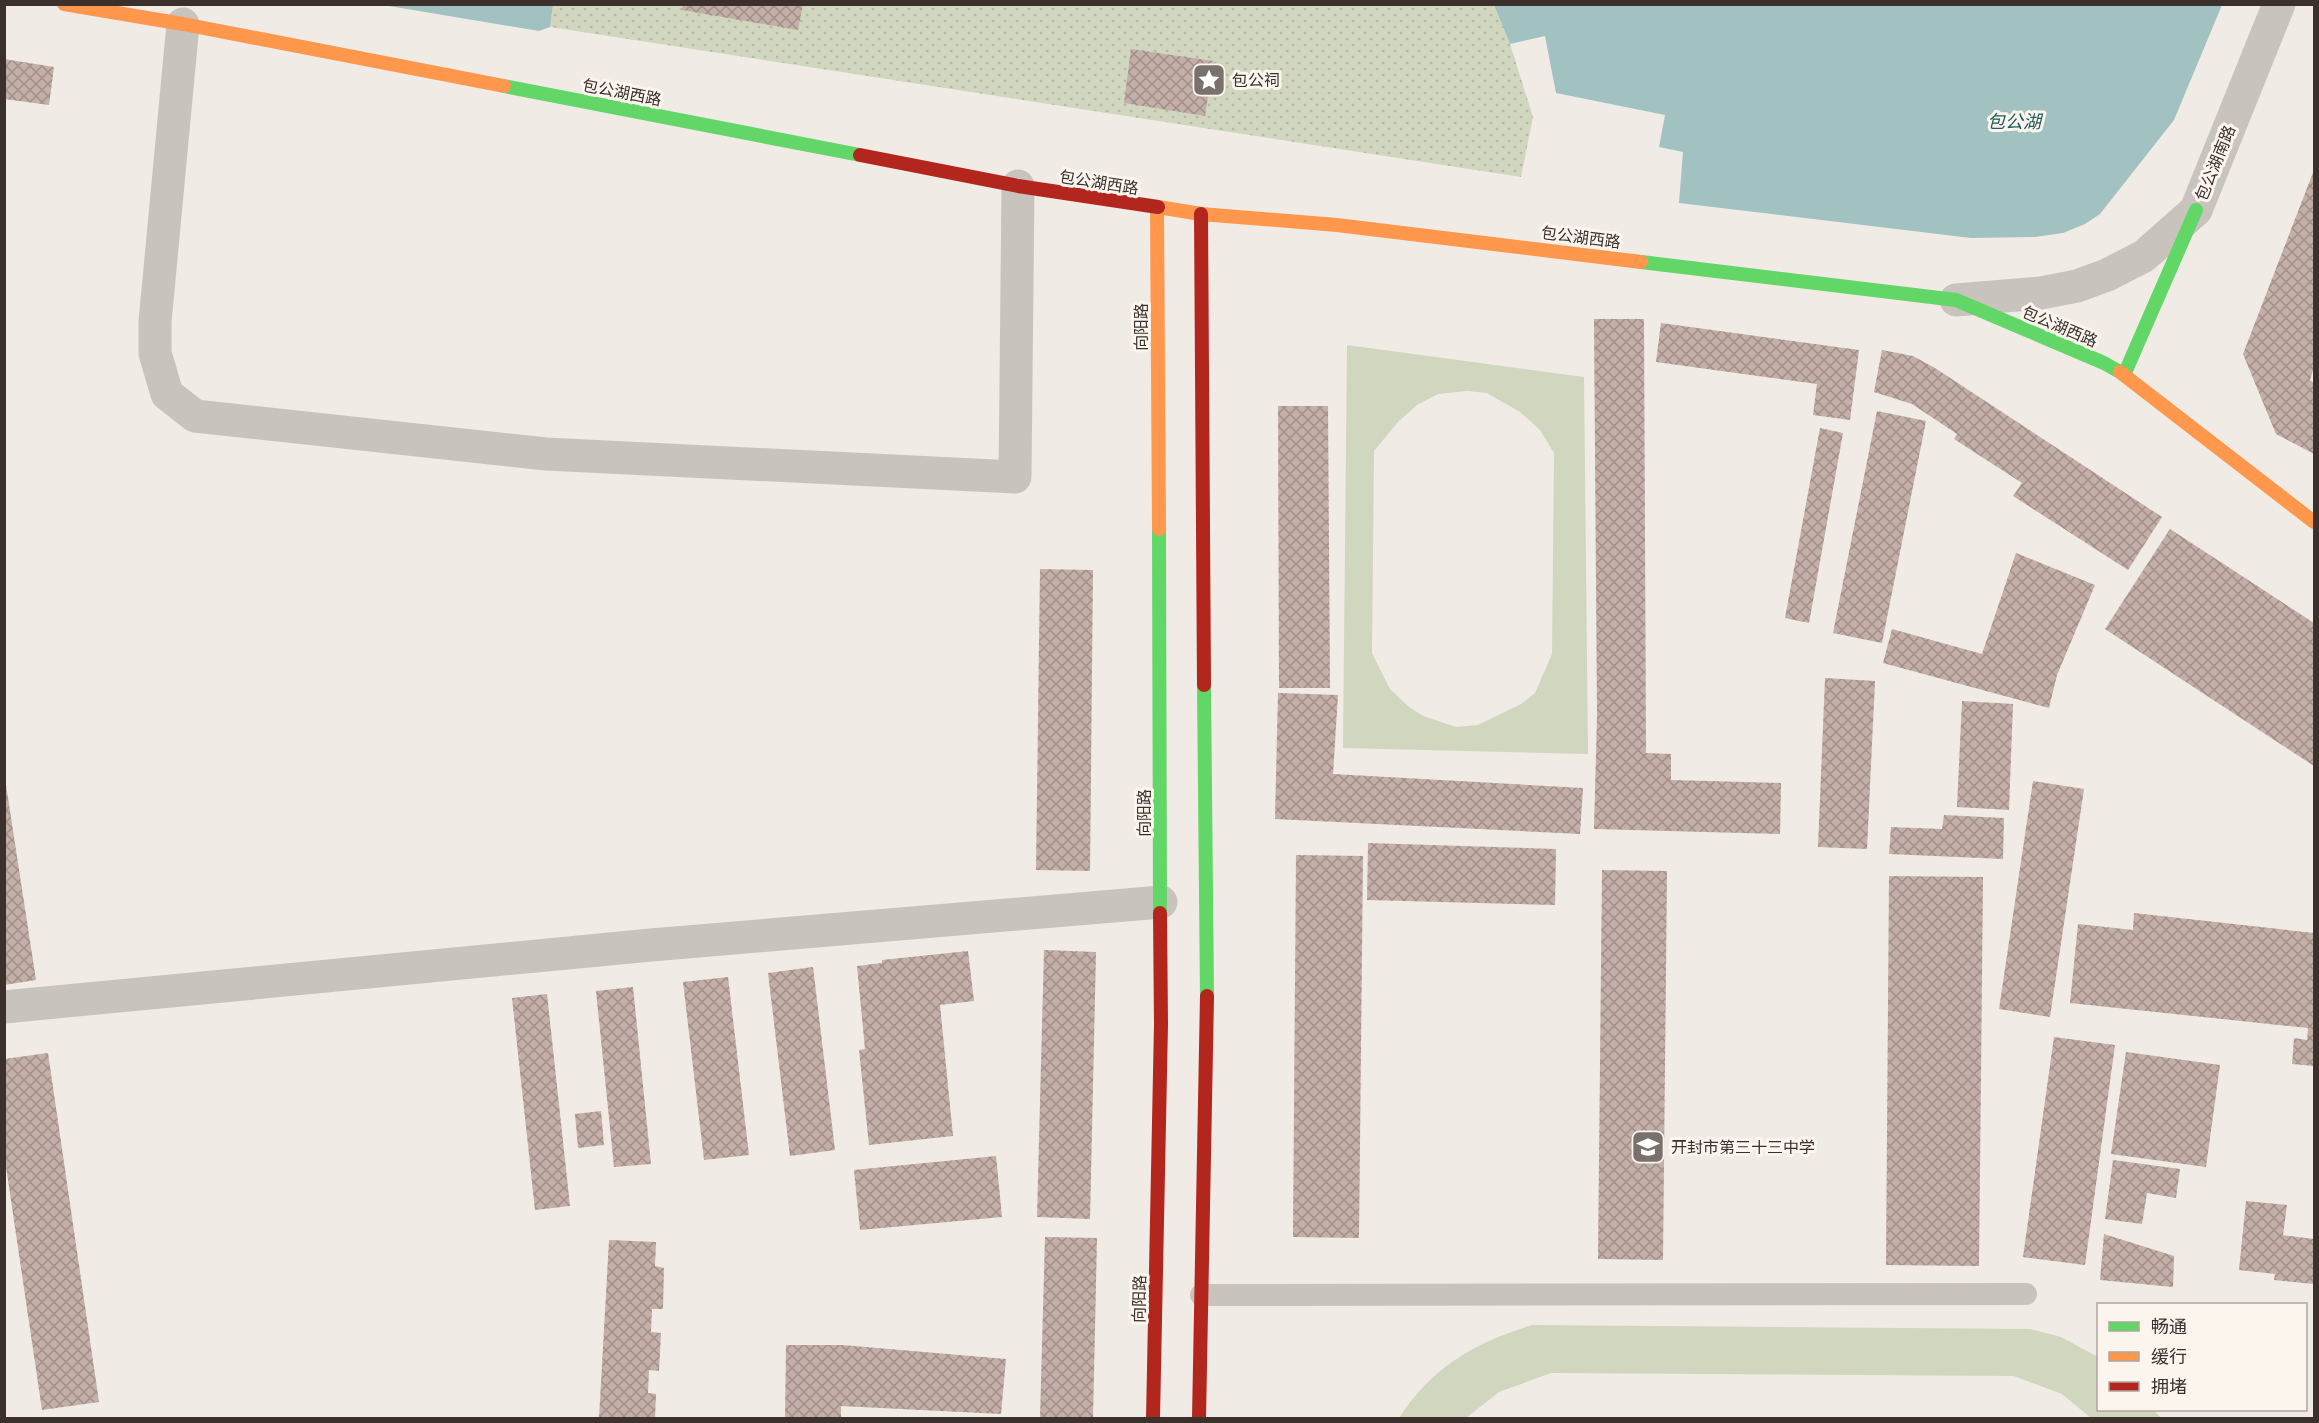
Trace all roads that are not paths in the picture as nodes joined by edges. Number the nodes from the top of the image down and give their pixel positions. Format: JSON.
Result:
{"nodes":[{"id":1,"x":64,"y":4,"type":"edge"},
{"id":2,"x":2279,"y":4,"type":"edge"},
{"id":3,"x":183,"y":24,"type":"junction"},
{"id":4,"x":1018,"y":186,"type":"junction"},
{"id":5,"x":1157,"y":208,"type":"junction"},
{"id":6,"x":2196,"y":210,"type":"junction"},
{"id":7,"x":1201,"y":214,"type":"junction"},
{"id":8,"x":1956,"y":300,"type":"junction"},
{"id":9,"x":2124,"y":375,"type":"junction"},
{"id":10,"x":2314,"y":522,"type":"edge"},
{"id":11,"x":1161,"y":902,"type":"junction"},
{"id":12,"x":4,"y":1007,"type":"edge"},
{"id":13,"x":2026,"y":1294,"type":"dead end"},
{"id":14,"x":1201,"y":1295,"type":"junction"},
{"id":15,"x":1153,"y":1419,"type":"edge"},
{"id":16,"x":1199,"y":1419,"type":"edge"}],
"edges":[{"from":1,"to":3,"type":"street","name":"包公湖西路"},
{"from":2,"to":6,"type":"street","name":"包公湖南路"},
{"from":3,"to":4,"type":"street","name":"包公湖西路"},
{"from":3,"to":4,"type":"street"},
{"from":4,"to":5,"type":"street","name":"包公湖西路"},
{"from":5,"to":7,"type":"street","name":"包公湖西路"},
{"from":5,"to":11,"type":"street","name":"向阳路"},
{"from":6,"to":8,"type":"street","name":"包公湖南路"},
{"from":6,"to":9,"type":"street"},
{"from":7,"to":8,"type":"street","name":"包公湖西路"},
{"from":7,"to":14,"type":"street"},
{"from":8,"to":9,"type":"street","name":"包公湖西路"},
{"from":9,"to":10,"type":"street","name":"包公湖西路"},
{"from":11,"to":12,"type":"street"},
{"from":11,"to":15,"type":"street","name":"向阳路"},
{"from":13,"to":14,"type":"lane"},
{"from":14,"to":16,"type":"street"}]}
